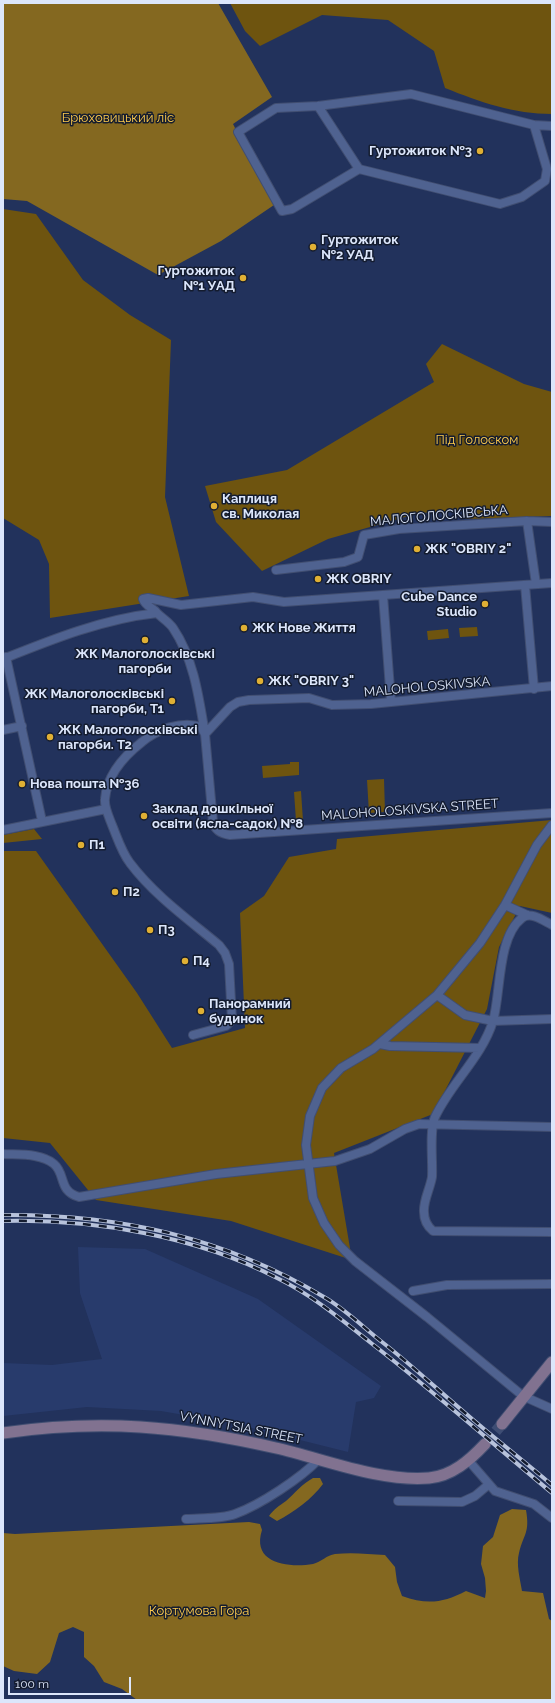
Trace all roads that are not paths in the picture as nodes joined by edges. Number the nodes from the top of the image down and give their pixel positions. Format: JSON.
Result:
{"nodes":[{"id":1,"x":318,"y":106,"type":"junction"},
{"id":2,"x":534,"y":125,"type":"junction"},
{"id":3,"x":552,"y":126,"type":"edge"},
{"id":4,"x":359,"y":169,"type":"junction"},
{"id":5,"x":527,"y":521,"type":"junction"},
{"id":6,"x":552,"y":522,"type":"edge"},
{"id":7,"x":276,"y":570,"type":"dead end"},
{"id":8,"x":552,"y":583,"type":"edge"},
{"id":9,"x":536,"y":584,"type":"junction"},
{"id":10,"x":525,"y":585,"type":"junction"},
{"id":11,"x":382,"y":595,"type":"junction"},
{"id":12,"x":157,"y":614,"type":"junction"},
{"id":13,"x":4,"y":658,"type":"edge"},
{"id":14,"x":552,"y":686,"type":"edge"},
{"id":15,"x":534,"y":688,"type":"junction"},
{"id":16,"x":391,"y":702,"type":"junction"},
{"id":17,"x":22,"y":726,"type":"junction"},
{"id":18,"x":3,"y":730,"type":"edge"},
{"id":19,"x":205,"y":734,"type":"junction"},
{"id":20,"x":106,"y":809,"type":"junction"},
{"id":21,"x":552,"y":813,"type":"edge"},
{"id":22,"x":42,"y":822,"type":"junction"},
{"id":23,"x":552,"y":825,"type":"edge"},
{"id":24,"x":3,"y":830,"type":"edge"},
{"id":25,"x":505,"y":905,"type":"junction"},
{"id":26,"x":527,"y":915,"type":"junction"},
{"id":27,"x":552,"y":926,"type":"edge"},
{"id":28,"x":436,"y":995,"type":"junction"},
{"id":29,"x":552,"y":1019,"type":"edge"},
{"id":30,"x":493,"y":1021,"type":"junction"},
{"id":31,"x":193,"y":1035,"type":"dead end"},
{"id":32,"x":380,"y":1044,"type":"junction"},
{"id":33,"x":480,"y":1048,"type":"junction"},
{"id":34,"x":434,"y":1123,"type":"junction"},
{"id":35,"x":552,"y":1127,"type":"edge"},
{"id":36,"x":3,"y":1154,"type":"edge"},
{"id":37,"x":309,"y":1163,"type":"junction"},
{"id":38,"x":552,"y":1232,"type":"edge"},
{"id":39,"x":552,"y":1284,"type":"edge"},
{"id":40,"x":413,"y":1291,"type":"dead end"},
{"id":41,"x":552,"y":1362,"type":"edge"},
{"id":42,"x":523,"y":1396,"type":"junction"},
{"id":43,"x":552,"y":1409,"type":"edge"},
{"id":44,"x":502,"y":1424,"type":"tunnel mouth"},
{"id":45,"x":3,"y":1433,"type":"edge"},
{"id":46,"x":485,"y":1444,"type":"tunnel mouth"},
{"id":47,"x":319,"y":1459,"type":"junction"},
{"id":48,"x":469,"y":1461,"type":"junction"},
{"id":49,"x":488,"y":1485,"type":"junction"},
{"id":50,"x":398,"y":1501,"type":"dead end"},
{"id":51,"x":552,"y":1518,"type":"edge"},
{"id":52,"x":186,"y":1519,"type":"dead end"}],
"edges":[{"from":1,"to":2,"type":"street"},
{"from":1,"to":4,"type":"street"},
{"from":1,"to":4,"type":"street"},
{"from":2,"to":3,"type":"street"},
{"from":2,"to":4,"type":"street"},
{"from":5,"to":6,"type":"street","name":"МАЛОГОЛОСКІВСЬКА"},
{"from":5,"to":7,"type":"street","name":"МАЛОГОЛОСКІВСЬКА"},
{"from":5,"to":9,"type":"street","name":"МАЛОГОЛОСКІВСЬКА"},
{"from":8,"to":9,"type":"street"},
{"from":9,"to":10,"type":"street"},
{"from":10,"to":11,"type":"street"},
{"from":10,"to":15,"type":"street"},
{"from":11,"to":12,"type":"street"},
{"from":11,"to":16,"type":"street"},
{"from":12,"to":13,"type":"street"},
{"from":12,"to":19,"type":"street"},
{"from":13,"to":17,"type":"street"},
{"from":14,"to":15,"type":"street","name":"MALOHOLOSKIVSKA"},
{"from":15,"to":16,"type":"street","name":"MALOHOLOSKIVSKA"},
{"from":16,"to":19,"type":"street","name":"MALOHOLOSKIVSKA"},
{"from":17,"to":18,"type":"street"},
{"from":17,"to":22,"type":"street"},
{"from":19,"to":20,"type":"street"},
{"from":19,"to":21,"type":"street","name":"MALOHOLOSKIVSKA STREET"},
{"from":20,"to":22,"type":"street"},
{"from":20,"to":31,"type":"street"},
{"from":22,"to":24,"type":"street"},
{"from":23,"to":25,"type":"street"},
{"from":25,"to":26,"type":"street"},
{"from":25,"to":28,"type":"street"},
{"from":26,"to":27,"type":"street"},
{"from":26,"to":30,"type":"street"},
{"from":28,"to":30,"type":"street"},
{"from":28,"to":32,"type":"street"},
{"from":29,"to":30,"type":"street"},
{"from":30,"to":33,"type":"street"},
{"from":32,"to":33,"type":"street"},
{"from":32,"to":37,"type":"street"},
{"from":33,"to":34,"type":"street"},
{"from":34,"to":35,"type":"street"},
{"from":34,"to":37,"type":"street"},
{"from":34,"to":38,"type":"street"},
{"from":36,"to":37,"type":"street"},
{"from":37,"to":42,"type":"street"},
{"from":39,"to":40,"type":"street"},
{"from":41,"to":42,"type":"main road"},
{"from":42,"to":43,"type":"street"},
{"from":42,"to":44,"type":"main road"},
{"from":45,"to":47,"type":"main road","name":"VYNNYTSIA STREET"},
{"from":46,"to":48,"type":"main road","name":"VYNNYTSIA STREET"},
{"from":47,"to":48,"type":"main road","name":"VYNNYTSIA STREET"},
{"from":47,"to":52,"type":"street"},
{"from":48,"to":49,"type":"street"},
{"from":49,"to":50,"type":"street"},
{"from":49,"to":51,"type":"street"}]}
